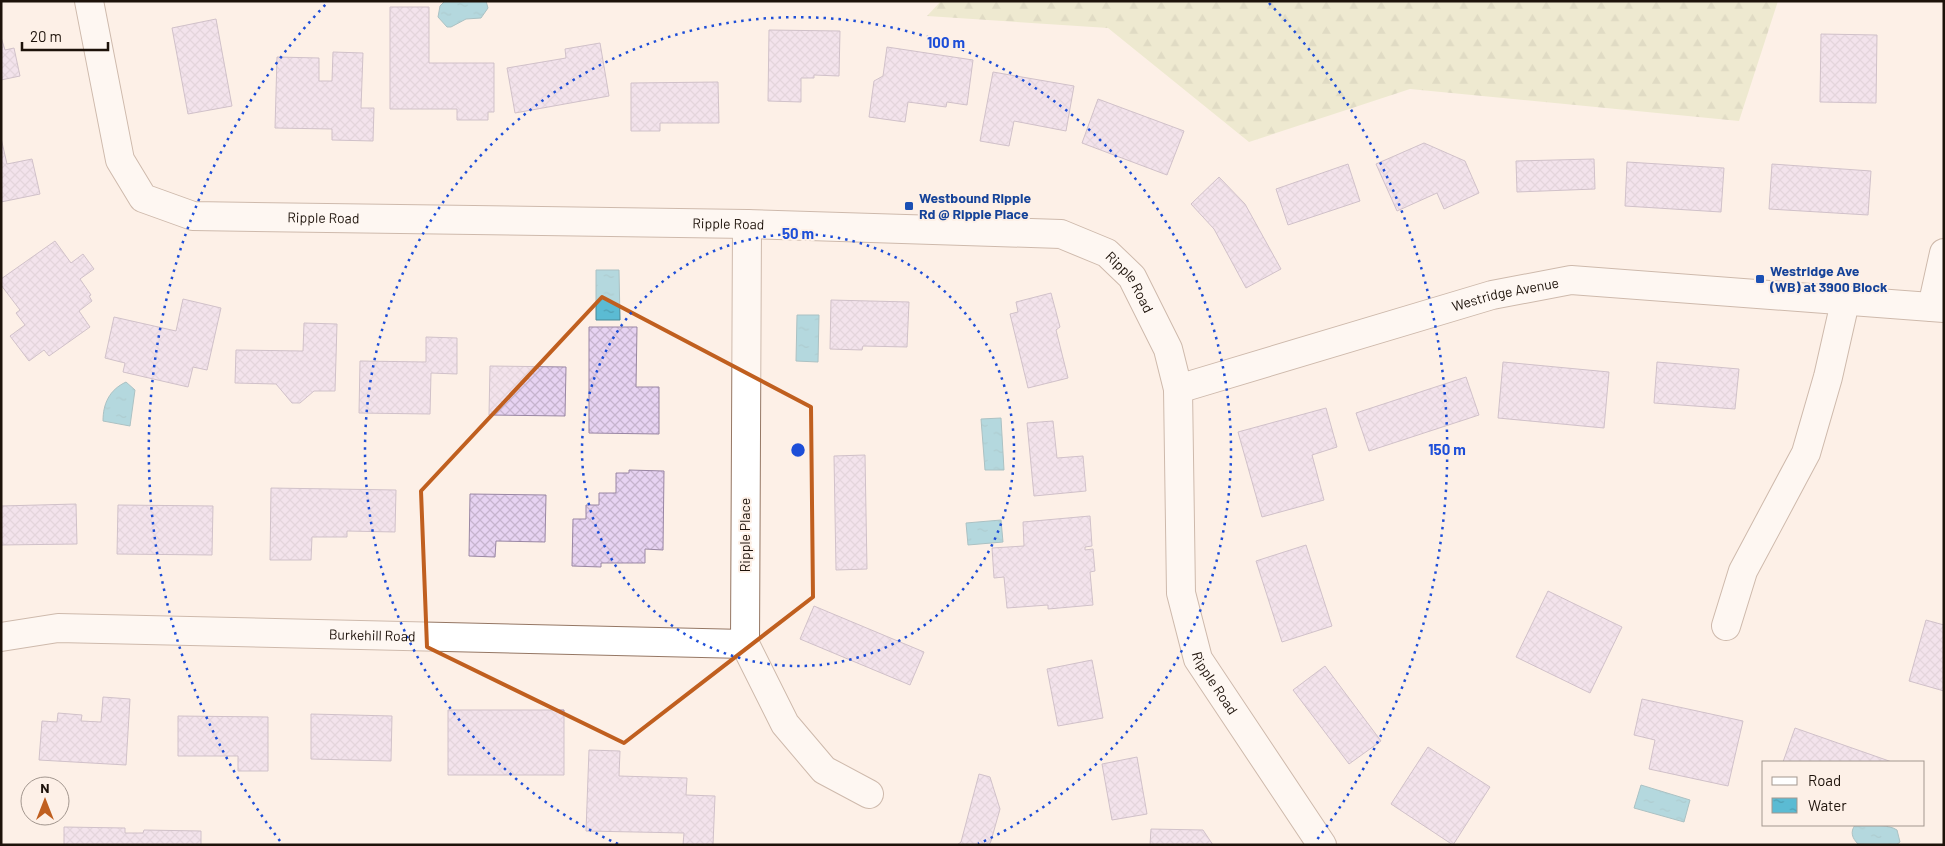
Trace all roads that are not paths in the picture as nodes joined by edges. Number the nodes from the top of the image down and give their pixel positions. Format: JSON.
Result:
{"nodes":[{"id":1,"x":89,"y":1,"type":"edge"},
{"id":2,"x":747,"y":224,"type":"junction"},
{"id":3,"x":1944,"y":253,"type":"edge"},
{"id":4,"x":1845,"y":302,"type":"junction"},
{"id":5,"x":1938,"y":308,"type":"edge"},
{"id":6,"x":1178,"y":389,"type":"junction"},
{"id":7,"x":1726,"y":626,"type":"dead end"},
{"id":8,"x":1,"y":637,"type":"edge"},
{"id":9,"x":744,"y":644,"type":"junction"},
{"id":10,"x":869,"y":794,"type":"dead end"},
{"id":11,"x":1322,"y":845,"type":"edge"}],
"edges":[{"from":1,"to":2,"type":"street","name":"Ripple Road"},
{"from":2,"to":6,"type":"street","name":"Ripple Road"},
{"from":2,"to":9,"type":"street","name":"Ripple Place"},
{"from":3,"to":5,"type":"street","name":"Westridge Avenue"},
{"from":4,"to":5,"type":"street","name":"Westridge Avenue"},
{"from":4,"to":6,"type":"street","name":"Westridge Avenue"},
{"from":4,"to":7,"type":"street"},
{"from":6,"to":11,"type":"street","name":"Ripple Road"},
{"from":8,"to":9,"type":"street","name":"Burkehill Road"},
{"from":9,"to":10,"type":"street","name":"Ripple Place"}]}
